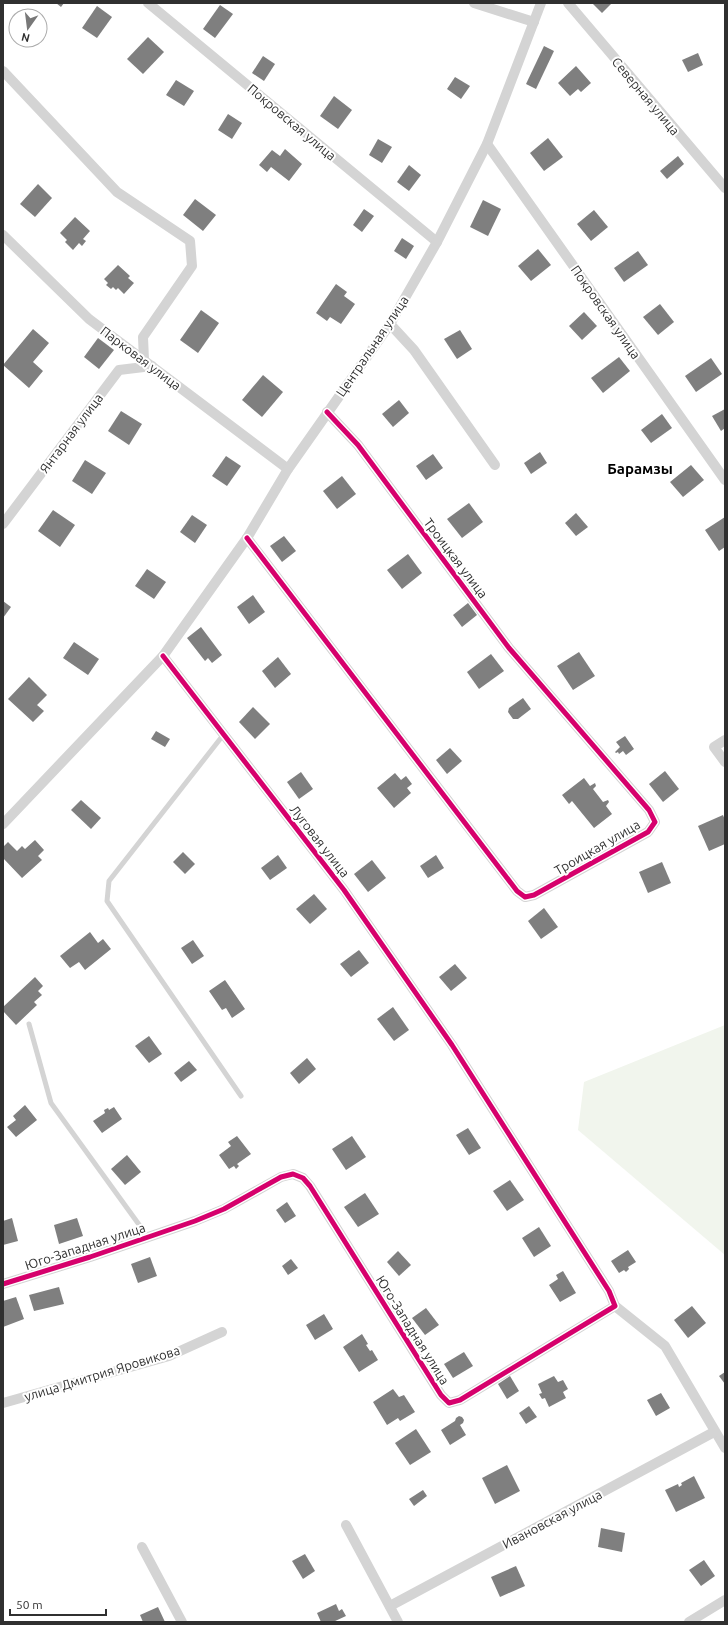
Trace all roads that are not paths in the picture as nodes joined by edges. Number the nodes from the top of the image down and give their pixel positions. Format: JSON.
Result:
{"nodes":[{"id":1,"x":148,"y":3,"type":"edge"},
{"id":2,"x":474,"y":3,"type":"edge"},
{"id":3,"x":541,"y":3,"type":"edge"},
{"id":4,"x":568,"y":3,"type":"edge"},
{"id":5,"x":534,"y":22,"type":"junction"},
{"id":6,"x":3,"y":71,"type":"edge"},
{"id":7,"x":487,"y":144,"type":"junction"},
{"id":8,"x":725,"y":188,"type":"edge"},
{"id":9,"x":3,"y":235,"type":"edge"},
{"id":10,"x":437,"y":242,"type":"junction"},
{"id":11,"x":390,"y":324,"type":"junction"},
{"id":12,"x":144,"y":360,"type":"junction"},
{"id":13,"x":152,"y":366,"type":"junction"},
{"id":14,"x":327,"y":412,"type":"junction"},
{"id":15,"x":495,"y":465,"type":"dead end"},
{"id":16,"x":288,"y":469,"type":"junction"},
{"id":17,"x":725,"y":480,"type":"edge"},
{"id":18,"x":3,"y":524,"type":"edge"},
{"id":19,"x":247,"y":538,"type":"junction"},
{"id":20,"x":163,"y":656,"type":"junction"},
{"id":21,"x":224,"y":734,"type":"junction"},
{"id":22,"x":725,"y":740,"type":"edge"},
{"id":23,"x":725,"y":762,"type":"edge"},
{"id":24,"x":3,"y":824,"type":"edge"},
{"id":25,"x":29,"y":1024,"type":"dead end"},
{"id":26,"x":240,"y":1096,"type":"dead end"},
{"id":27,"x":148,"y":1237,"type":"junction"},
{"id":28,"x":3,"y":1284,"type":"edge"},
{"id":29,"x":615,"y":1306,"type":"junction"},
{"id":30,"x":222,"y":1332,"type":"dead end"},
{"id":31,"x":3,"y":1402,"type":"edge"},
{"id":32,"x":714,"y":1432,"type":"junction"},
{"id":33,"x":725,"y":1448,"type":"edge"},
{"id":34,"x":346,"y":1525,"type":"dead end"},
{"id":35,"x":142,"y":1547,"type":"dead end"},
{"id":36,"x":725,"y":1600,"type":"edge"},
{"id":37,"x":390,"y":1606,"type":"junction"},
{"id":38,"x":182,"y":1622,"type":"edge"},
{"id":39,"x":398,"y":1622,"type":"edge"},
{"id":40,"x":689,"y":1622,"type":"edge"}],
"edges":[{"from":1,"to":10,"type":"street","name":"Покровская улица"},
{"from":2,"to":5,"type":"street"},
{"from":3,"to":5,"type":"street","name":"Центральная улица"},
{"from":4,"to":8,"type":"street","name":"Северная улица"},
{"from":5,"to":7,"type":"street","name":"Центральная улица"},
{"from":6,"to":12,"type":"street"},
{"from":7,"to":10,"type":"street","name":"Центральная улица"},
{"from":7,"to":17,"type":"street","name":"Покровская улица"},
{"from":9,"to":12,"type":"street","name":"Парковая улица"},
{"from":10,"to":11,"type":"street","name":"Центральная улица"},
{"from":11,"to":14,"type":"street","name":"Центральная улица"},
{"from":11,"to":15,"type":"street"},
{"from":12,"to":13,"type":"street","name":"Парковая улица"},
{"from":13,"to":16,"type":"street","name":"Парковая улица"},
{"from":13,"to":18,"type":"street","name":"Янтарная улица"},
{"from":14,"to":16,"type":"street","name":"Центральная улица"},
{"from":14,"to":19,"type":"street","name":"Троицкая улица"},
{"from":16,"to":19,"type":"street","name":"Центральная улица"},
{"from":19,"to":20,"type":"street","name":"Центральная улица"},
{"from":20,"to":21,"type":"street","name":"Луговая улица"},
{"from":20,"to":24,"type":"street","name":"Центральная улица"},
{"from":21,"to":26,"type":"lane"},
{"from":21,"to":29,"type":"street","name":"Луговая улица"},
{"from":22,"to":23,"type":"street"},
{"from":25,"to":27,"type":"lane"},
{"from":27,"to":28,"type":"street","name":"Юго-Западная улица"},
{"from":27,"to":29,"type":"street","name":"Юго-Западная улица"},
{"from":29,"to":32,"type":"street"},
{"from":30,"to":31,"type":"street","name":"улица Дмитрия Яровикова"},
{"from":32,"to":33,"type":"street"},
{"from":32,"to":37,"type":"street","name":"Ивановская улица"},
{"from":34,"to":37,"type":"street"},
{"from":35,"to":38,"type":"street"},
{"from":36,"to":40,"type":"street"},
{"from":37,"to":39,"type":"street"}]}
